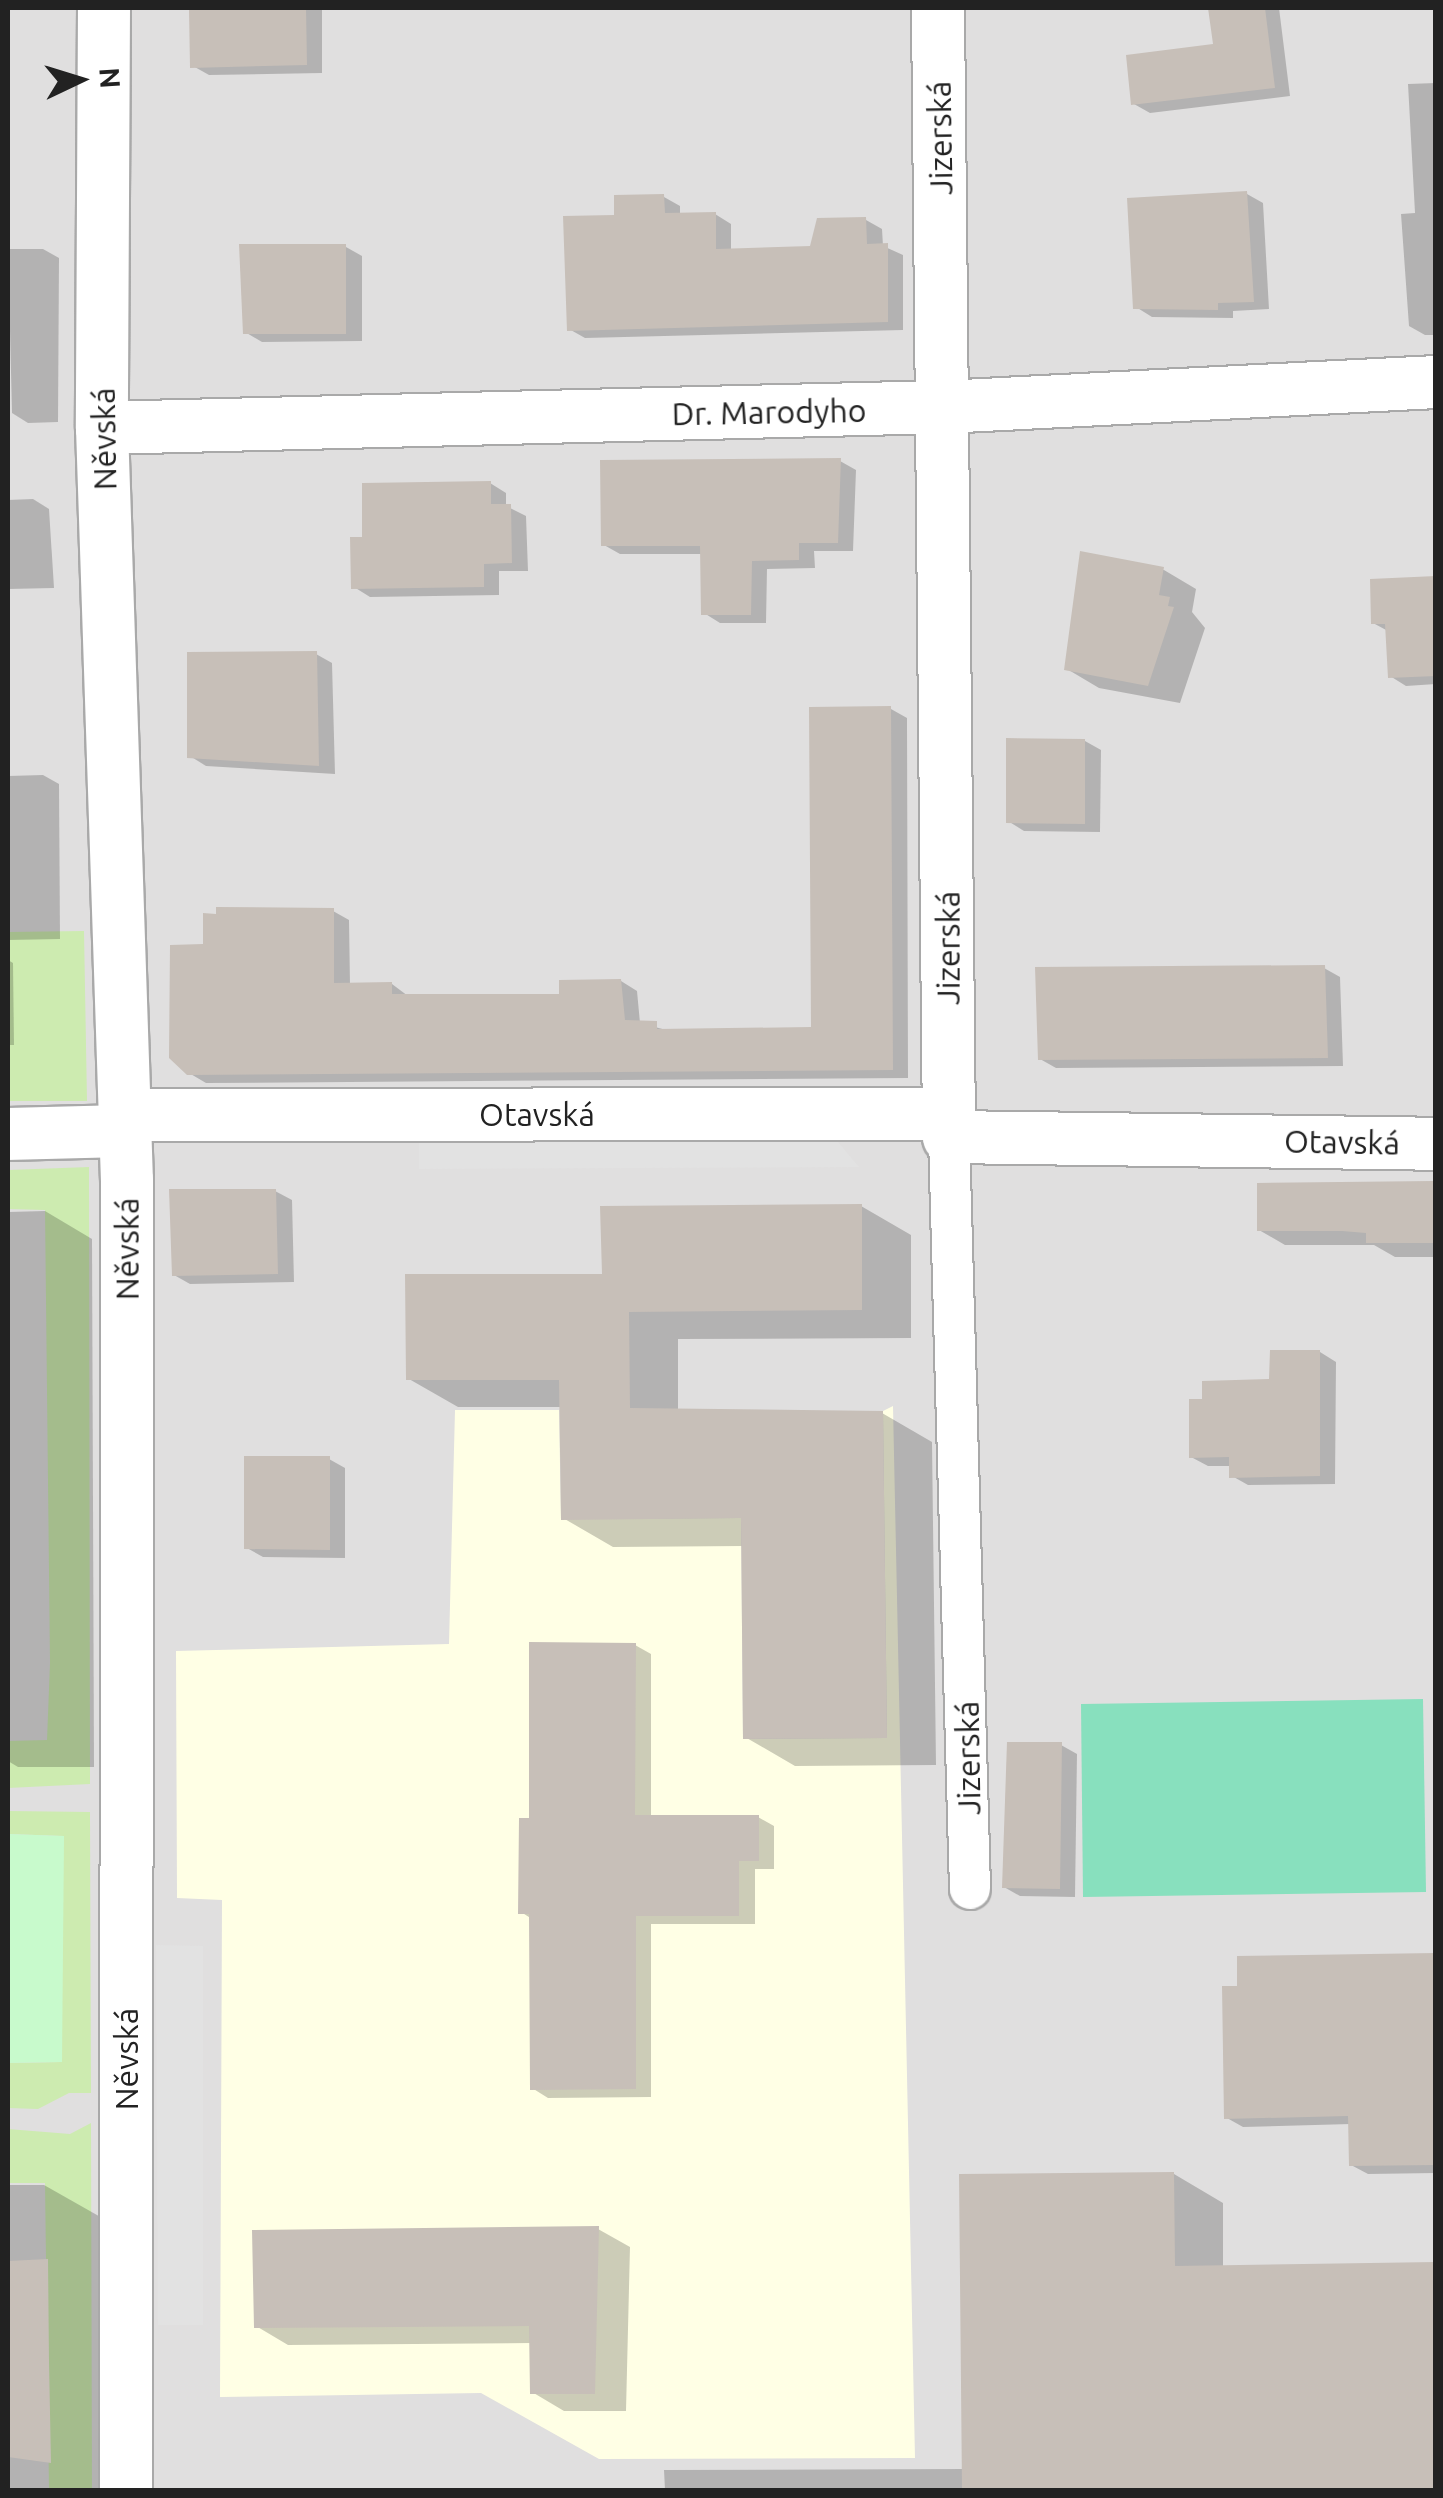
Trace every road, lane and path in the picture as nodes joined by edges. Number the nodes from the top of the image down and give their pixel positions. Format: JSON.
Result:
{"nodes":[{"id":1,"x":104,"y":8,"type":"edge"},
{"id":2,"x":938,"y":8,"type":"edge"},
{"id":3,"x":1436,"y":382,"type":"edge"},
{"id":4,"x":943,"y":407,"type":"junction"},
{"id":5,"x":102,"y":428,"type":"junction"},
{"id":6,"x":126,"y":1122,"type":"junction"},
{"id":7,"x":949,"y":1125,"type":"junction"},
{"id":8,"x":8,"y":1134,"type":"edge"},
{"id":9,"x":1436,"y":1144,"type":"edge"},
{"id":10,"x":970,"y":1888,"type":"dead end"},
{"id":11,"x":126,"y":2490,"type":"edge"}],
"edges":[{"from":1,"to":5,"type":"street","name":"Něvská"},
{"from":2,"to":4,"type":"street","name":"Jizerská"},
{"from":3,"to":4,"type":"street","name":"Dr. Marodyho"},
{"from":4,"to":5,"type":"street","name":"Dr. Marodyho"},
{"from":4,"to":7,"type":"street","name":"Jizerská"},
{"from":5,"to":6,"type":"street","name":"Něvská"},
{"from":6,"to":7,"type":"street","name":"Otavská"},
{"from":6,"to":8,"type":"street","name":"Otavská"},
{"from":6,"to":11,"type":"street","name":"Něvská"},
{"from":7,"to":9,"type":"street","name":"Otavská"},
{"from":7,"to":10,"type":"street","name":"Jizerská"}]}
